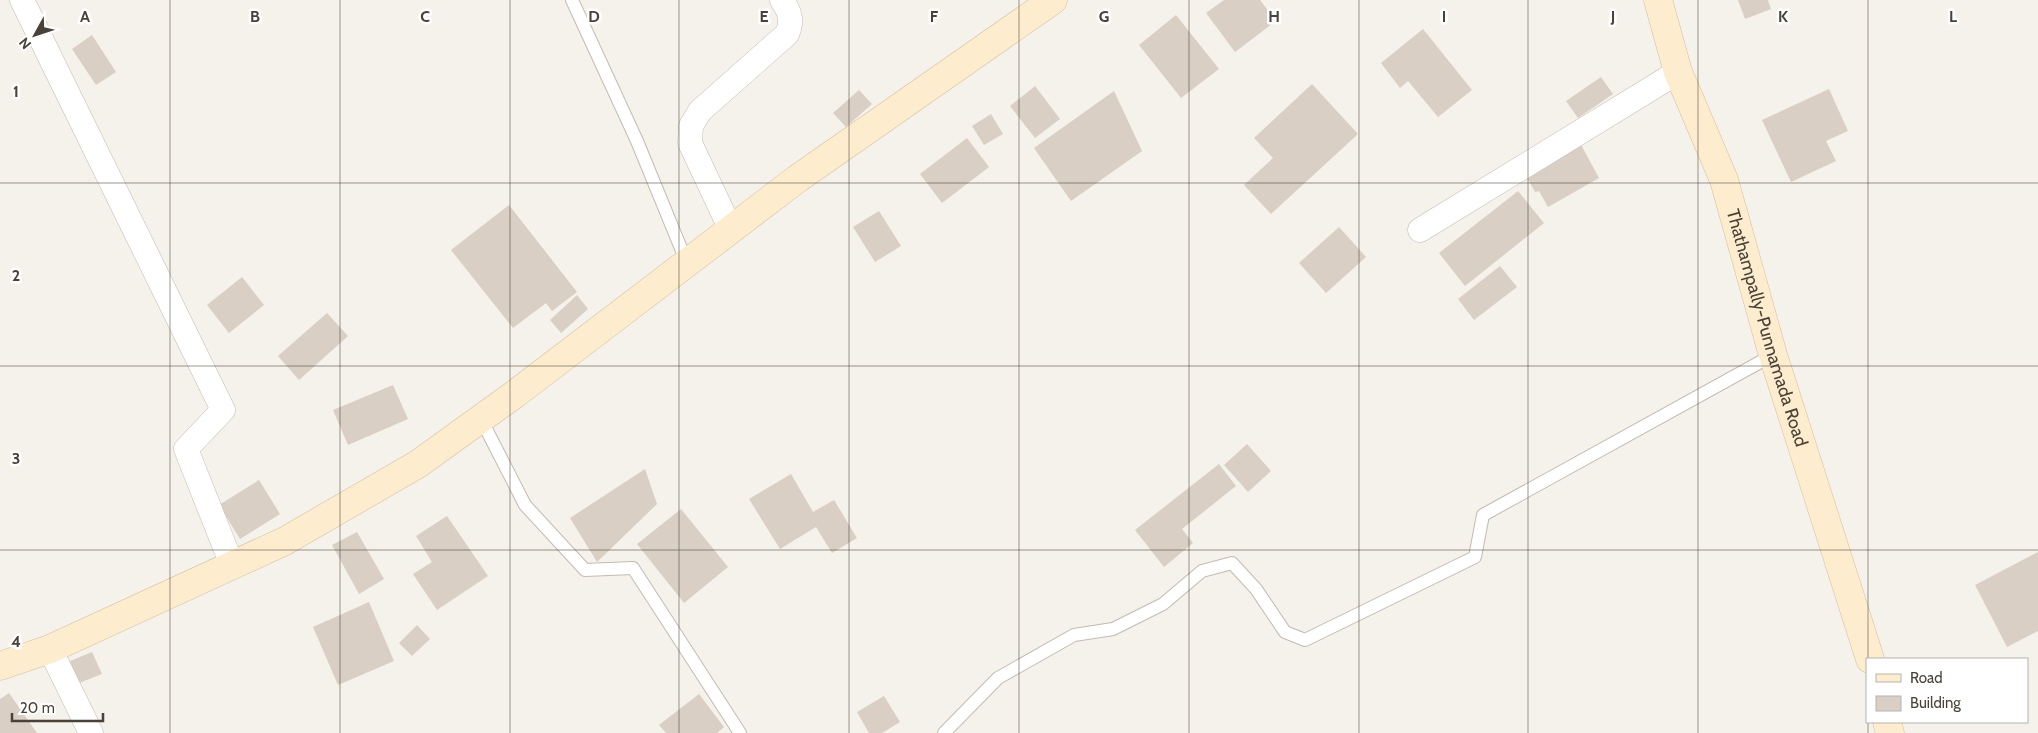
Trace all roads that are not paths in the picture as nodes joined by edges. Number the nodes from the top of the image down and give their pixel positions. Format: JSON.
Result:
{"nodes":[{"id":1,"x":22,"y":0,"type":"edge"},
{"id":2,"x":572,"y":0,"type":"edge"},
{"id":3,"x":782,"y":0,"type":"edge"},
{"id":4,"x":1053,"y":0,"type":"edge"},
{"id":5,"x":1658,"y":0,"type":"edge"},
{"id":6,"x":1678,"y":72,"type":"junction"},
{"id":7,"x":731,"y":230,"type":"junction"},
{"id":8,"x":1420,"y":230,"type":"dead end"},
{"id":9,"x":688,"y":263,"type":"junction"},
{"id":10,"x":1773,"y":355,"type":"junction"},
{"id":11,"x":481,"y":419,"type":"junction"},
{"id":12,"x":232,"y":565,"type":"junction"},
{"id":13,"x":50,"y":649,"type":"junction"},
{"id":14,"x":1870,"y":658,"type":"edge"},
{"id":15,"x":0,"y":666,"type":"edge"},
{"id":16,"x":91,"y":733,"type":"edge"},
{"id":17,"x":740,"y":733,"type":"edge"},
{"id":18,"x":944,"y":733,"type":"edge"}],
"edges":[{"from":1,"to":12,"type":"street"},
{"from":2,"to":9,"type":"lane"},
{"from":3,"to":7,"type":"street"},
{"from":4,"to":7,"type":"main road"},
{"from":5,"to":6,"type":"main road","name":"Thathampally-Punnamada Road"},
{"from":6,"to":8,"type":"street"},
{"from":6,"to":10,"type":"main road","name":"Thathampally-Punnamada Road"},
{"from":7,"to":9,"type":"main road"},
{"from":9,"to":11,"type":"main road"},
{"from":10,"to":14,"type":"main road","name":"Thathampally-Punnamada Road"},
{"from":10,"to":18,"type":"lane"},
{"from":11,"to":12,"type":"main road"},
{"from":11,"to":17,"type":"lane"},
{"from":12,"to":13,"type":"main road"},
{"from":13,"to":15,"type":"main road"},
{"from":13,"to":16,"type":"street"}]}
